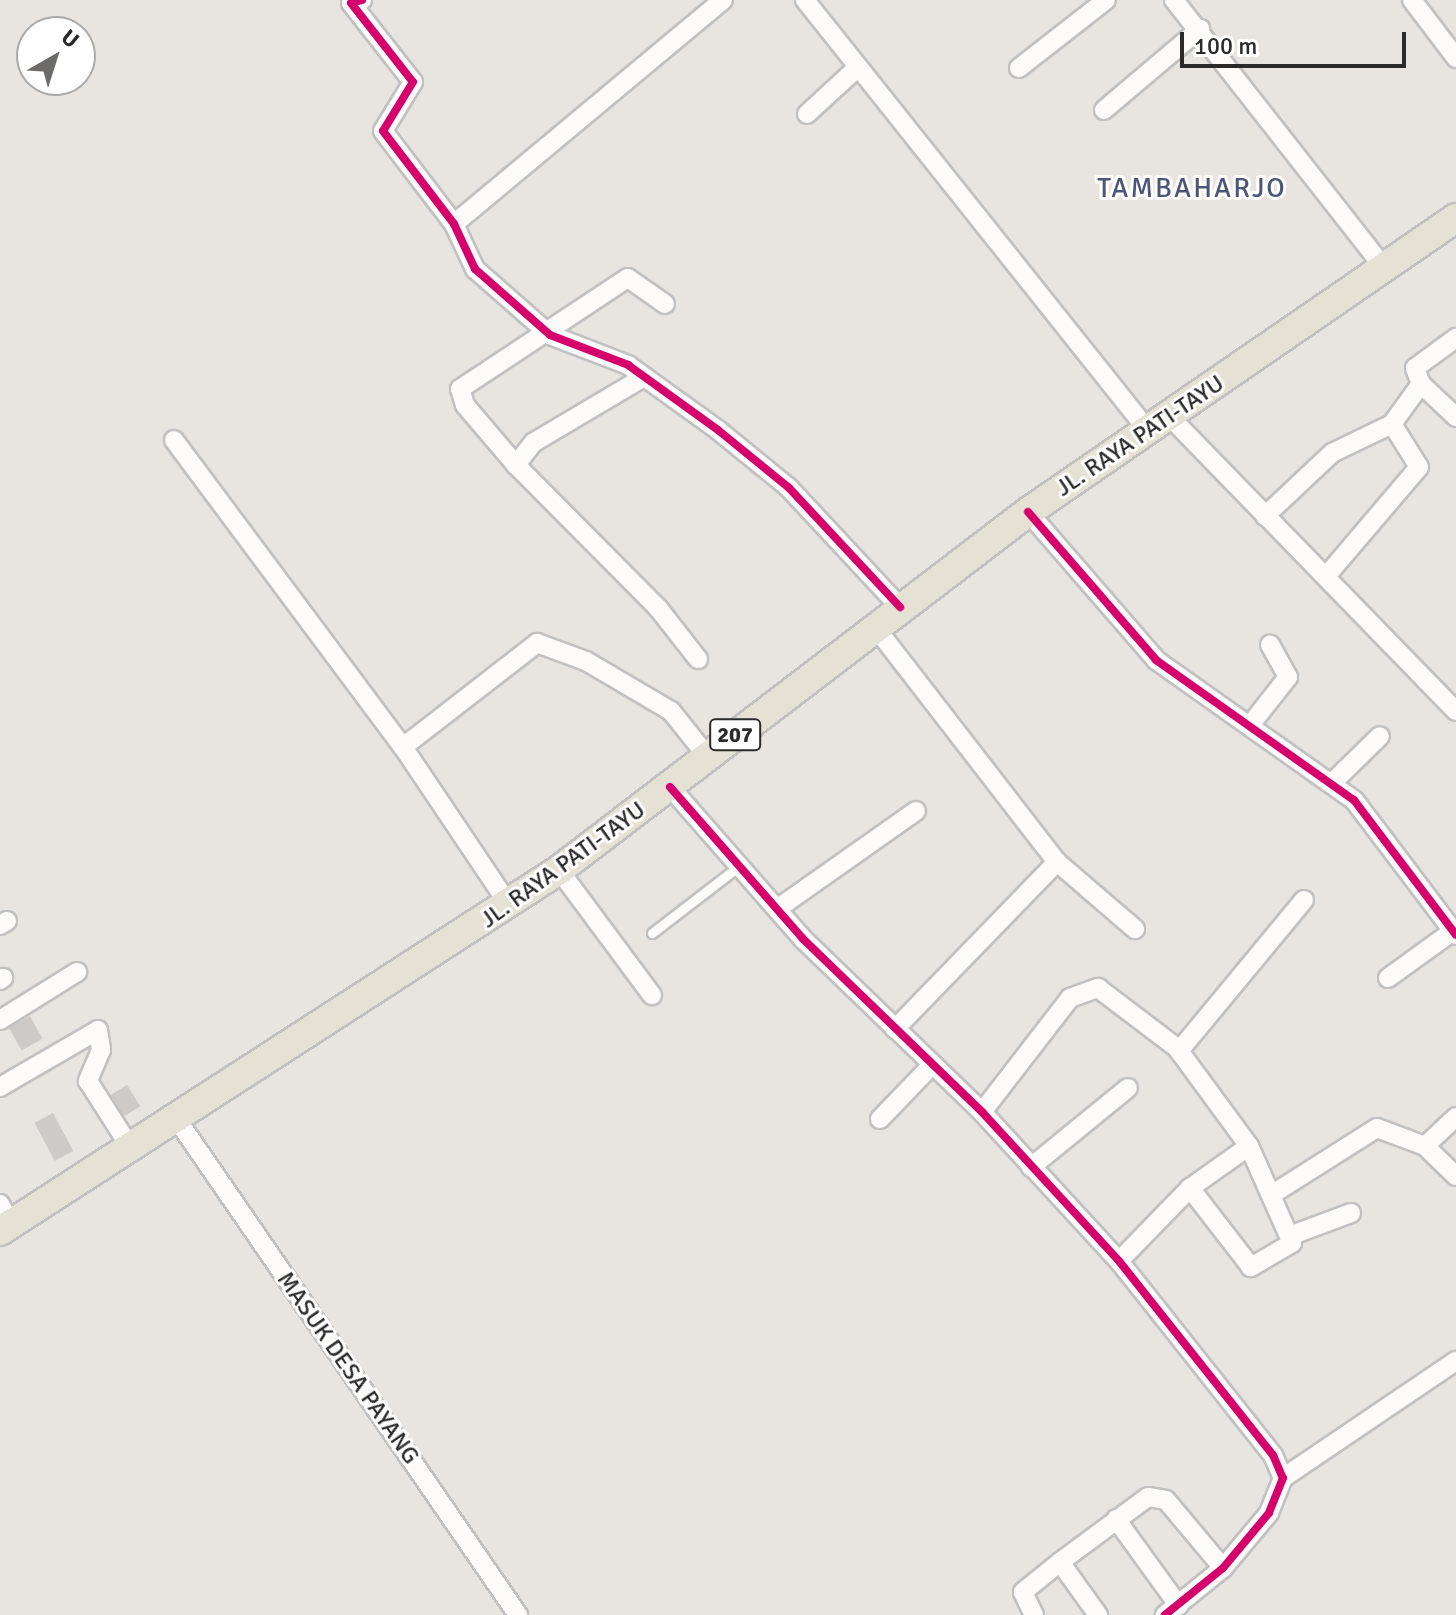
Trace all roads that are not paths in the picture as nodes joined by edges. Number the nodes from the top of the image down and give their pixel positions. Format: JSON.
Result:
{"nodes":[{"id":1,"x":723,"y":0,"type":"edge"},
{"id":2,"x":805,"y":0,"type":"edge"},
{"id":3,"x":1106,"y":0,"type":"edge"},
{"id":4,"x":1174,"y":0,"type":"edge"},
{"id":5,"x":1412,"y":0,"type":"edge"},
{"id":6,"x":354,"y":1,"type":"edge"},
{"id":7,"x":1200,"y":29,"type":"junction"},
{"id":8,"x":1456,"y":58,"type":"edge"},
{"id":9,"x":857,"y":68,"type":"junction"},
{"id":10,"x":1019,"y":68,"type":"dead end"},
{"id":11,"x":1104,"y":110,"type":"dead end"},
{"id":12,"x":807,"y":114,"type":"dead end"},
{"id":13,"x":1456,"y":218,"type":"edge"},
{"id":14,"x":454,"y":224,"type":"junction"},
{"id":15,"x":1384,"y":268,"type":"junction"},
{"id":16,"x":665,"y":304,"type":"dead end"},
{"id":17,"x":550,"y":335,"type":"junction"},
{"id":18,"x":1456,"y":338,"type":"edge"},
{"id":19,"x":644,"y":377,"type":"junction"},
{"id":20,"x":1421,"y":384,"type":"junction"},
{"id":21,"x":1456,"y":417,"type":"edge"},
{"id":22,"x":1158,"y":423,"type":"junction"},
{"id":23,"x":1392,"y":424,"type":"junction"},
{"id":24,"x":174,"y":440,"type":"dead end"},
{"id":25,"x":516,"y":465,"type":"junction"},
{"id":26,"x":1028,"y":512,"type":"junction"},
{"id":27,"x":1265,"y":516,"type":"junction"},
{"id":28,"x":1328,"y":574,"type":"junction"},
{"id":29,"x":900,"y":607,"type":"junction"},
{"id":30,"x":876,"y":628,"type":"junction"},
{"id":31,"x":1270,"y":645,"type":"dead end"},
{"id":32,"x":698,"y":659,"type":"dead end"},
{"id":33,"x":1456,"y":711,"type":"edge"},
{"id":34,"x":1251,"y":724,"type":"junction"},
{"id":35,"x":1380,"y":736,"type":"dead end"},
{"id":36,"x":403,"y":747,"type":"junction"},
{"id":37,"x":707,"y":756,"type":"junction"},
{"id":38,"x":1334,"y":781,"type":"junction"},
{"id":39,"x":670,"y":787,"type":"junction"},
{"id":40,"x":916,"y":811,"type":"dead end"},
{"id":41,"x":1057,"y":862,"type":"junction"},
{"id":42,"x":739,"y":866,"type":"junction"},
{"id":43,"x":559,"y":870,"type":"junction"},
{"id":44,"x":1304,"y":900,"type":"dead end"},
{"id":45,"x":509,"y":905,"type":"junction"},
{"id":46,"x":777,"y":909,"type":"junction"},
{"id":47,"x":1135,"y":929,"type":"dead end"},
{"id":48,"x":652,"y":933,"type":"dead end"},
{"id":49,"x":1455,"y":933,"type":"edge"},
{"id":50,"x":77,"y":972,"type":"dead end"},
{"id":51,"x":1388,"y":978,"type":"dead end"},
{"id":52,"x":652,"y":995,"type":"dead end"},
{"id":53,"x":0,"y":1020,"type":"edge"},
{"id":54,"x":895,"y":1029,"type":"junction"},
{"id":55,"x":1179,"y":1051,"type":"junction"},
{"id":56,"x":933,"y":1064,"type":"junction"},
{"id":57,"x":0,"y":1087,"type":"edge"},
{"id":58,"x":1128,"y":1088,"type":"dead end"},
{"id":59,"x":982,"y":1112,"type":"junction"},
{"id":60,"x":1456,"y":1117,"type":"edge"},
{"id":61,"x":880,"y":1119,"type":"dead end"},
{"id":62,"x":178,"y":1121,"type":"junction"},
{"id":63,"x":1249,"y":1146,"type":"junction"},
{"id":64,"x":1425,"y":1146,"type":"junction"},
{"id":65,"x":132,"y":1150,"type":"junction"},
{"id":66,"x":1031,"y":1167,"type":"junction"},
{"id":67,"x":1456,"y":1176,"type":"edge"},
{"id":68,"x":1190,"y":1188,"type":"junction"},
{"id":69,"x":1271,"y":1195,"type":"junction"},
{"id":70,"x":1351,"y":1213,"type":"dead end"},
{"id":71,"x":4,"y":1219,"type":"edge"},
{"id":72,"x":1292,"y":1235,"type":"junction"},
{"id":73,"x":1119,"y":1261,"type":"junction"},
{"id":74,"x":1456,"y":1361,"type":"edge"},
{"id":75,"x":1283,"y":1478,"type":"junction"},
{"id":76,"x":1116,"y":1519,"type":"junction"},
{"id":77,"x":1060,"y":1562,"type":"junction"},
{"id":78,"x":1223,"y":1568,"type":"junction"},
{"id":79,"x":1172,"y":1610,"type":"edge"},
{"id":80,"x":518,"y":1615,"type":"edge"},
{"id":81,"x":1034,"y":1615,"type":"edge"},
{"id":82,"x":1098,"y":1615,"type":"edge"}],
"edges":[{"from":1,"to":14,"type":"street"},
{"from":2,"to":9,"type":"street"},
{"from":3,"to":10,"type":"street"},
{"from":4,"to":7,"type":"street"},
{"from":5,"to":8,"type":"street"},
{"from":6,"to":14,"type":"street"},
{"from":7,"to":11,"type":"street"},
{"from":7,"to":15,"type":"street"},
{"from":9,"to":12,"type":"street"},
{"from":9,"to":22,"type":"street"},
{"from":13,"to":15,"type":"main road","name":"JL. RAYA PATI-TAYU","number":"207"},
{"from":14,"to":17,"type":"street"},
{"from":15,"to":22,"type":"main road","name":"JL. RAYA PATI-TAYU","number":"207"},
{"from":16,"to":17,"type":"street"},
{"from":17,"to":19,"type":"street"},
{"from":17,"to":25,"type":"street"},
{"from":18,"to":20,"type":"street"},
{"from":19,"to":25,"type":"street"},
{"from":19,"to":29,"type":"street"},
{"from":20,"to":21,"type":"street"},
{"from":20,"to":23,"type":"street"},
{"from":22,"to":26,"type":"main road","name":"JL. RAYA PATI-TAYU","number":"207"},
{"from":22,"to":27,"type":"street"},
{"from":23,"to":27,"type":"street"},
{"from":23,"to":28,"type":"street"},
{"from":24,"to":36,"type":"street"},
{"from":25,"to":32,"type":"street"},
{"from":26,"to":29,"type":"main road","name":"JL. RAYA PATI-TAYU","number":"207"},
{"from":26,"to":34,"type":"street"},
{"from":27,"to":28,"type":"street"},
{"from":28,"to":33,"type":"street"},
{"from":29,"to":30,"type":"main road","name":"JL. RAYA PATI-TAYU","number":"207"},
{"from":30,"to":37,"type":"main road","name":"JL. RAYA PATI-TAYU","number":"207"},
{"from":30,"to":41,"type":"street"},
{"from":31,"to":34,"type":"street"},
{"from":34,"to":38,"type":"street"},
{"from":35,"to":38,"type":"street"},
{"from":36,"to":37,"type":"street"},
{"from":36,"to":45,"type":"street"},
{"from":37,"to":39,"type":"main road","name":"JL. RAYA PATI-TAYU","number":"207"},
{"from":38,"to":49,"type":"street"},
{"from":39,"to":42,"type":"street"},
{"from":39,"to":43,"type":"main road","name":"JL. RAYA PATI-TAYU","number":"207"},
{"from":40,"to":46,"type":"street"},
{"from":41,"to":47,"type":"street"},
{"from":41,"to":54,"type":"street"},
{"from":42,"to":46,"type":"street"},
{"from":42,"to":48,"type":"lane"},
{"from":43,"to":45,"type":"main road","name":"JL. RAYA PATI-TAYU","number":"207"},
{"from":43,"to":52,"type":"street"},
{"from":44,"to":55,"type":"street"},
{"from":45,"to":62,"type":"main road","name":"JL. RAYA PATI-TAYU","number":"207"},
{"from":46,"to":54,"type":"street"},
{"from":49,"to":51,"type":"street"},
{"from":50,"to":53,"type":"street"},
{"from":54,"to":56,"type":"street"},
{"from":55,"to":59,"type":"street"},
{"from":55,"to":63,"type":"street"},
{"from":56,"to":59,"type":"street"},
{"from":56,"to":61,"type":"street"},
{"from":57,"to":65,"type":"street"},
{"from":58,"to":66,"type":"street"},
{"from":59,"to":66,"type":"street"},
{"from":60,"to":64,"type":"street"},
{"from":62,"to":65,"type":"main road","name":"JL. RAYA PATI-TAYU","number":"207"},
{"from":62,"to":80,"type":"street","name":"MASUK DESA PAYANG"},
{"from":63,"to":68,"type":"street"},
{"from":63,"to":69,"type":"street"},
{"from":64,"to":67,"type":"street"},
{"from":64,"to":69,"type":"street"},
{"from":65,"to":71,"type":"main road","name":"JL. RAYA PATI-TAYU","number":"207"},
{"from":66,"to":73,"type":"street"},
{"from":68,"to":72,"type":"street"},
{"from":68,"to":73,"type":"street"},
{"from":69,"to":72,"type":"street"},
{"from":70,"to":72,"type":"street"},
{"from":73,"to":75,"type":"street"},
{"from":74,"to":75,"type":"street"},
{"from":75,"to":78,"type":"street"},
{"from":76,"to":77,"type":"street"},
{"from":76,"to":78,"type":"street"},
{"from":76,"to":79,"type":"street"},
{"from":77,"to":81,"type":"street"},
{"from":77,"to":82,"type":"street"},
{"from":78,"to":79,"type":"street"}]}
